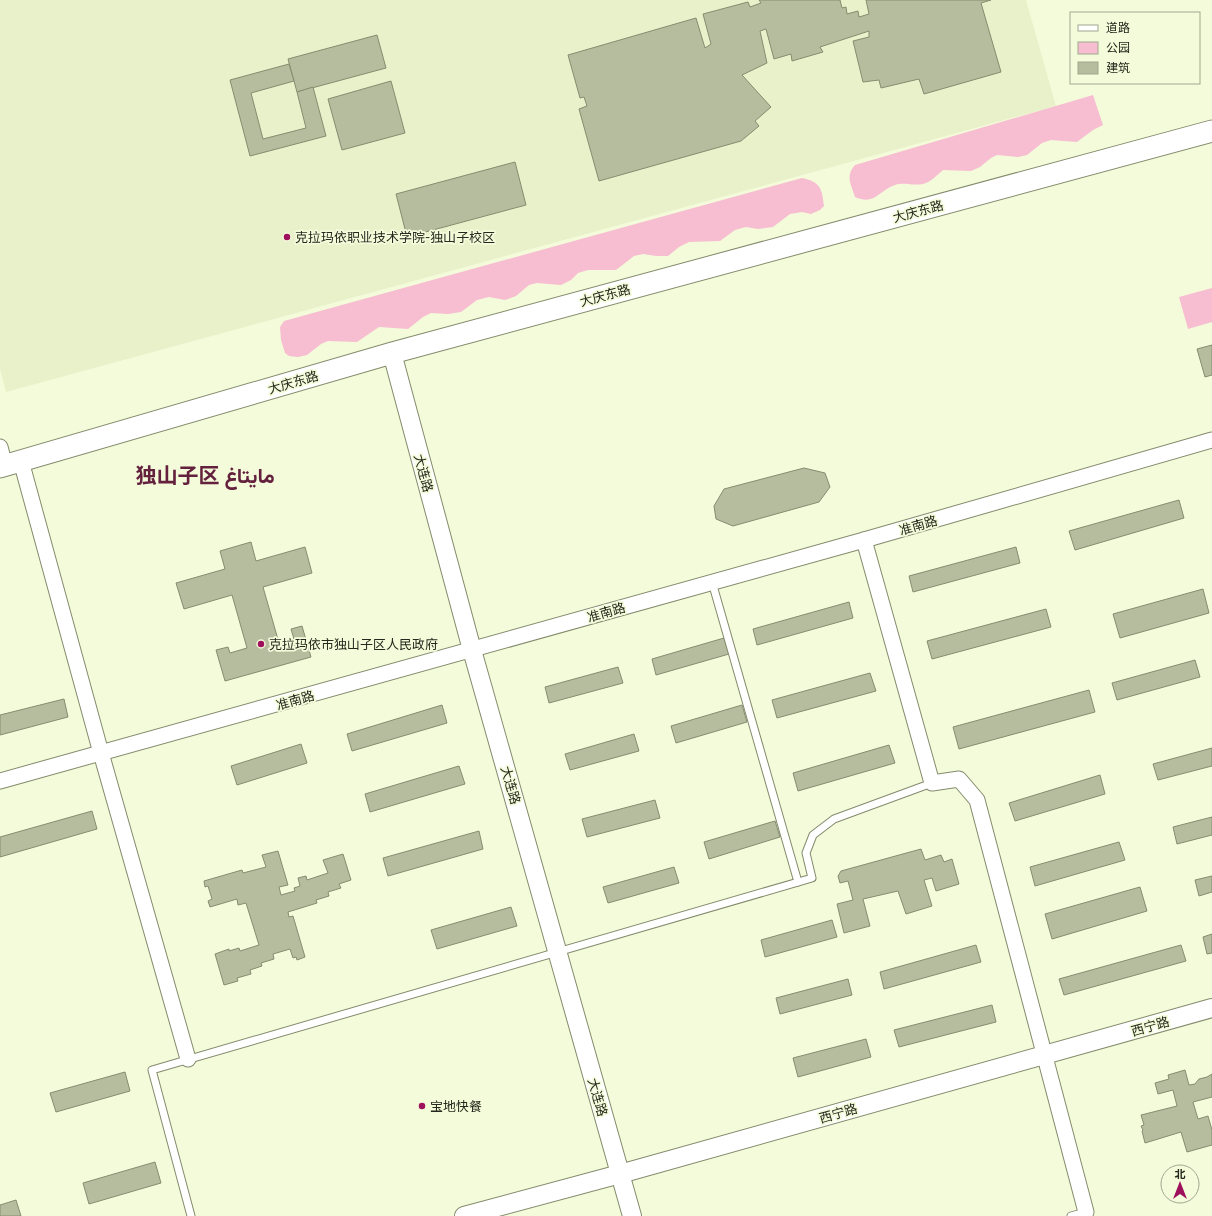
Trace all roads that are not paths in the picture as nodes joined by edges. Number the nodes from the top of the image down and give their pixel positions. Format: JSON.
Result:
{"nodes":[{"id":1,"x":1212,"y":131,"type":"edge"},
{"id":2,"x":392,"y":353,"type":"junction"},
{"id":3,"x":1212,"y":440,"type":"edge"},
{"id":4,"x":6,"y":460,"type":"edge"},
{"id":5,"x":864,"y":540,"type":"junction"},
{"id":6,"x":712,"y":582,"type":"junction"},
{"id":7,"x":472,"y":650,"type":"junction"},
{"id":8,"x":101,"y":753,"type":"junction"},
{"id":9,"x":0,"y":781,"type":"edge"},
{"id":10,"x":932,"y":783,"type":"junction"},
{"id":11,"x":798,"y":882,"type":"junction"},
{"id":12,"x":558,"y":953,"type":"junction"},
{"id":13,"x":1212,"y":1008,"type":"edge"},
{"id":14,"x":1044,"y":1056,"type":"junction"},
{"id":15,"x":188,"y":1059,"type":"junction"},
{"id":16,"x":620,"y":1174,"type":"junction"},
{"id":17,"x":1086,"y":1212,"type":"joint"},
{"id":18,"x":190,"y":1216,"type":"edge"},
{"id":19,"x":464,"y":1216,"type":"edge"},
{"id":20,"x":632,"y":1216,"type":"edge"},
{"id":21,"x":1071,"y":1216,"type":"edge"}],
"edges":[{"from":1,"to":2,"type":"main road","name":"大庆东路"},
{"from":2,"to":4,"type":"main road","name":"大庆东路"},
{"from":2,"to":7,"type":"street","name":"大连路"},
{"from":3,"to":5,"type":"street","name":"准南路"},
{"from":4,"to":8,"type":"street"},
{"from":5,"to":6,"type":"street","name":"准南路"},
{"from":5,"to":10,"type":"street"},
{"from":6,"to":7,"type":"street","name":"准南路"},
{"from":6,"to":11,"type":"lane"},
{"from":7,"to":8,"type":"street","name":"准南路"},
{"from":7,"to":12,"type":"street","name":"大连路"},
{"from":8,"to":9,"type":"street","name":"准南路"},
{"from":8,"to":15,"type":"street"},
{"from":10,"to":11,"type":"lane"},
{"from":10,"to":14,"type":"street"},
{"from":11,"to":12,"type":"lane"},
{"from":12,"to":15,"type":"lane"},
{"from":12,"to":16,"type":"street","name":"大连路"},
{"from":13,"to":14,"type":"street","name":"西宁路"},
{"from":14,"to":16,"type":"street","name":"西宁路"},
{"from":14,"to":17,"type":"street"},
{"from":15,"to":18,"type":"lane"},
{"from":16,"to":19,"type":"street","name":"西宁路"},
{"from":16,"to":20,"type":"street","name":"大连路"},
{"from":17,"to":21,"type":"lane"}]}
